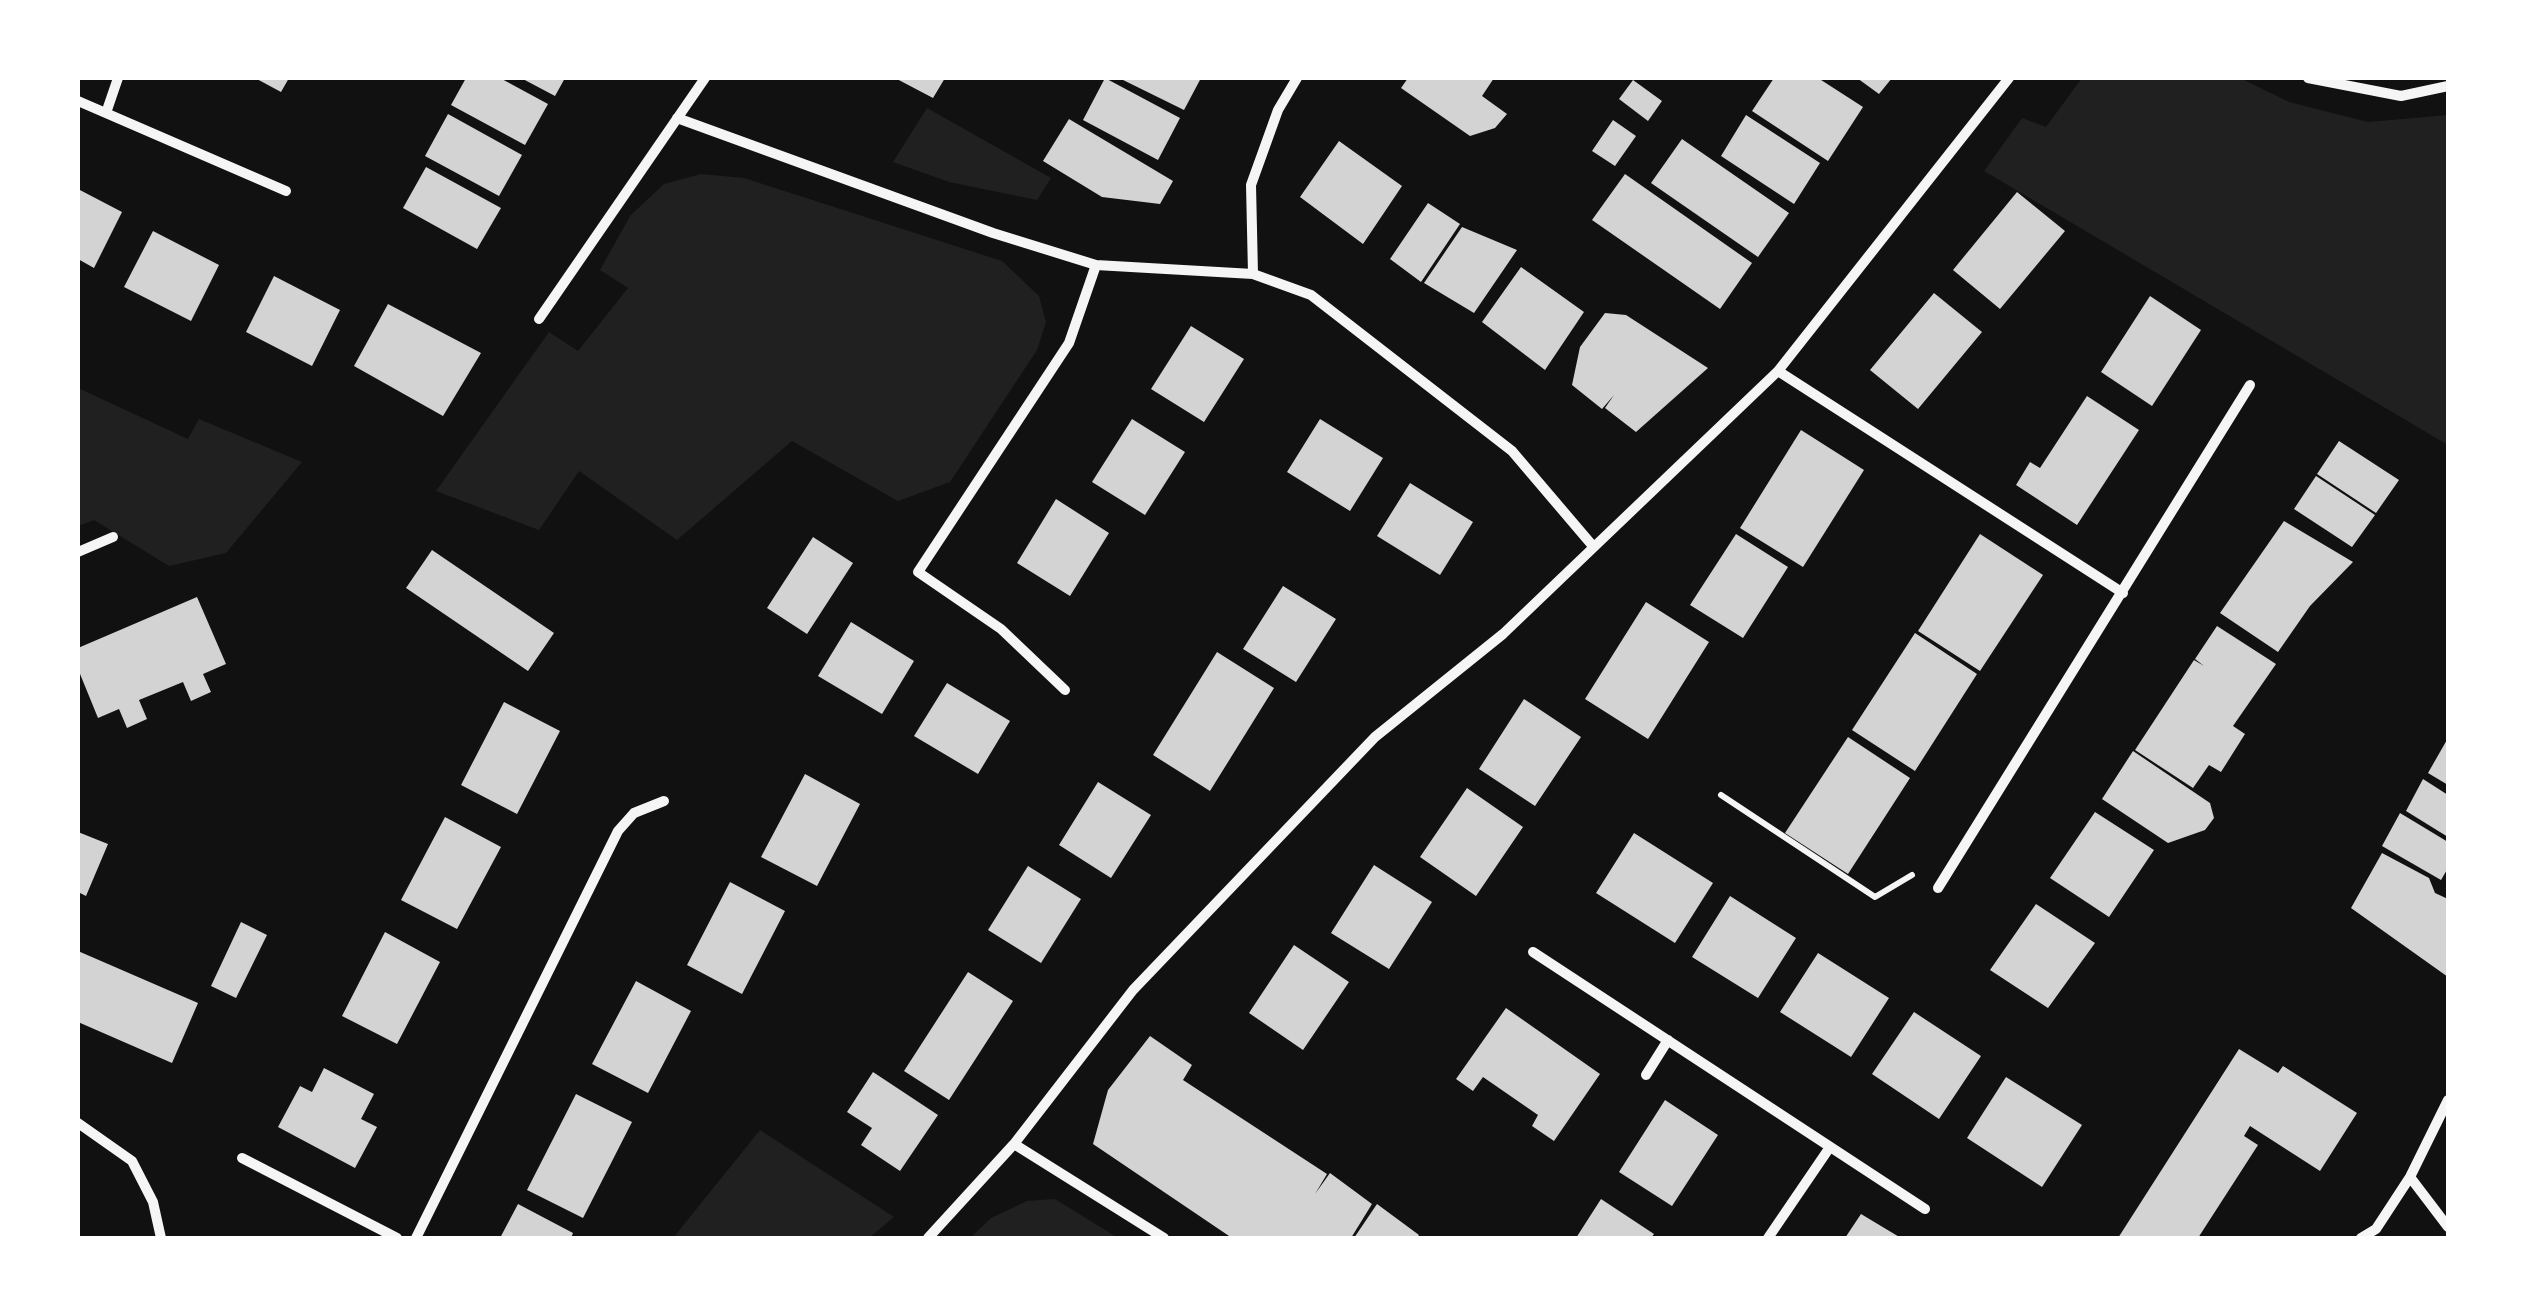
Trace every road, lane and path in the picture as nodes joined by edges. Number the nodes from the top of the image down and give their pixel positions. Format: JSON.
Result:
{"nodes":[{"id":1,"x":118,"y":78,"type":"edge"},
{"id":2,"x":705,"y":78,"type":"edge"},
{"id":3,"x":1297,"y":78,"type":"edge"},
{"id":4,"x":2009,"y":78,"type":"edge"},
{"id":5,"x":2308,"y":78,"type":"edge"},
{"id":6,"x":2448,"y":86,"type":"edge"},
{"id":7,"x":78,"y":101,"type":"edge"},
{"id":8,"x":106,"y":112,"type":"junction"},
{"id":9,"x":677,"y":118,"type":"junction"},
{"id":10,"x":286,"y":191,"type":"dead end"},
{"id":11,"x":1096,"y":265,"type":"junction"},
{"id":12,"x":1253,"y":274,"type":"junction"},
{"id":13,"x":539,"y":319,"type":"dead end"},
{"id":14,"x":1778,"y":372,"type":"junction"},
{"id":15,"x":2250,"y":385,"type":"dead end"},
{"id":16,"x":114,"y":537,"type":"dead end"},
{"id":17,"x":1592,"y":545,"type":"junction"},
{"id":18,"x":78,"y":552,"type":"edge"},
{"id":19,"x":2123,"y":593,"type":"junction"},
{"id":20,"x":1066,"y":690,"type":"dead end"},
{"id":21,"x":1720,"y":795,"type":"dead end"},
{"id":22,"x":664,"y":802,"type":"dead end"},
{"id":23,"x":1938,"y":888,"type":"joint"},
{"id":24,"x":1534,"y":952,"type":"dead end"},
{"id":25,"x":1668,"y":1040,"type":"junction"},
{"id":26,"x":1646,"y":1075,"type":"dead end"},
{"id":27,"x":2448,"y":1100,"type":"edge"},
{"id":28,"x":78,"y":1124,"type":"edge"},
{"id":29,"x":1014,"y":1144,"type":"junction"},
{"id":30,"x":1830,"y":1146,"type":"junction"},
{"id":31,"x":242,"y":1158,"type":"dead end"},
{"id":32,"x":2410,"y":1177,"type":"junction"},
{"id":33,"x":1925,"y":1209,"type":"dead end"},
{"id":34,"x":2448,"y":1226,"type":"edge"},
{"id":35,"x":162,"y":1238,"type":"edge"},
{"id":36,"x":396,"y":1238,"type":"edge"},
{"id":37,"x":416,"y":1238,"type":"edge"},
{"id":38,"x":928,"y":1238,"type":"edge"},
{"id":39,"x":1164,"y":1238,"type":"edge"},
{"id":40,"x":1768,"y":1238,"type":"edge"},
{"id":41,"x":2361,"y":1238,"type":"edge"}],
"edges":[{"from":1,"to":8,"type":"street"},
{"from":2,"to":9,"type":"street"},
{"from":3,"to":12,"type":"street"},
{"from":4,"to":14,"type":"street"},
{"from":5,"to":6,"type":"street"},
{"from":7,"to":8,"type":"street"},
{"from":8,"to":10,"type":"street"},
{"from":9,"to":11,"type":"street"},
{"from":9,"to":13,"type":"street"},
{"from":11,"to":12,"type":"street"},
{"from":11,"to":20,"type":"street"},
{"from":12,"to":17,"type":"street"},
{"from":14,"to":17,"type":"street"},
{"from":14,"to":19,"type":"street"},
{"from":15,"to":19,"type":"street"},
{"from":16,"to":18,"type":"street"},
{"from":17,"to":29,"type":"street"},
{"from":19,"to":23,"type":"street"},
{"from":21,"to":23,"type":"path"},
{"from":22,"to":37,"type":"street"},
{"from":24,"to":25,"type":"street"},
{"from":25,"to":26,"type":"street"},
{"from":25,"to":30,"type":"street"},
{"from":27,"to":32,"type":"street"},
{"from":28,"to":35,"type":"street"},
{"from":29,"to":38,"type":"street"},
{"from":29,"to":39,"type":"street"},
{"from":30,"to":33,"type":"street"},
{"from":30,"to":40,"type":"street"},
{"from":31,"to":36,"type":"street"},
{"from":32,"to":34,"type":"street"},
{"from":32,"to":41,"type":"street"}]}
